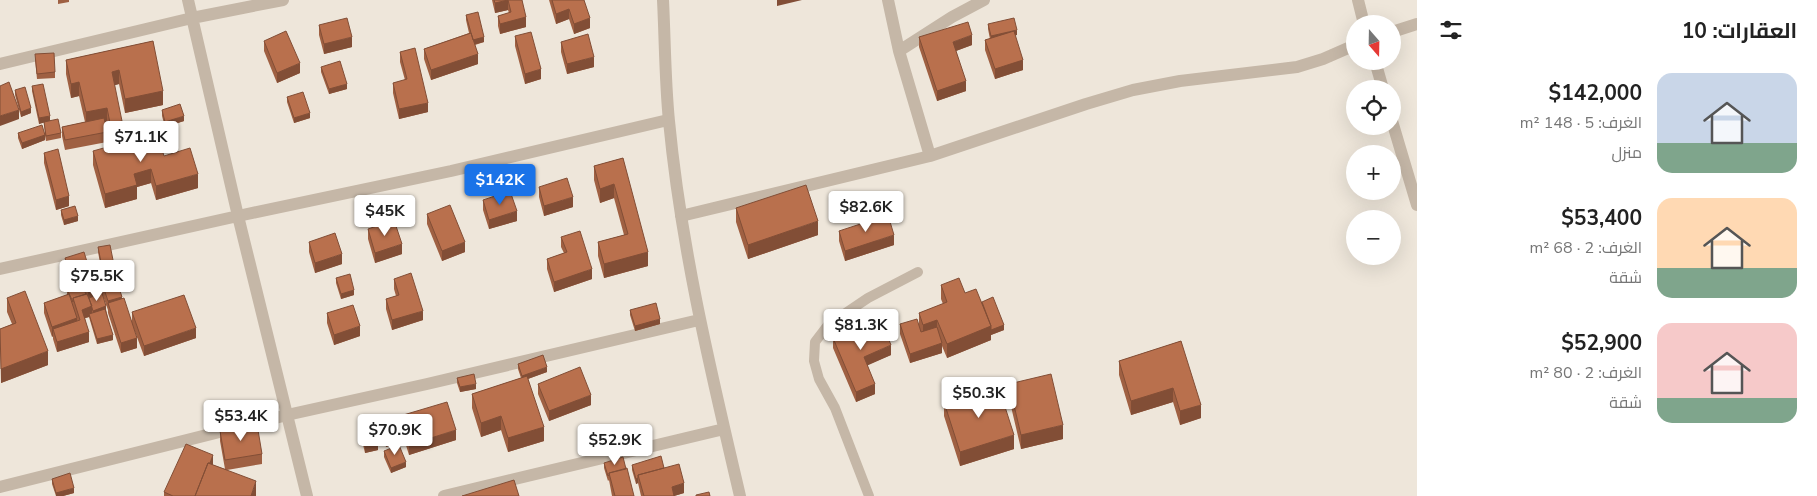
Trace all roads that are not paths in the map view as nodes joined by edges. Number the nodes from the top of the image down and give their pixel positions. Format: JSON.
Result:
{"nodes":[{"id":1,"x":188,"y":0,"type":"edge"},
{"id":2,"x":283,"y":0,"type":"edge"},
{"id":3,"x":663,"y":0,"type":"edge"},
{"id":4,"x":888,"y":0,"type":"edge"},
{"id":5,"x":984,"y":0,"type":"edge"},
{"id":6,"x":1358,"y":0,"type":"edge"},
{"id":7,"x":1362,"y":15,"type":"edge"},
{"id":8,"x":192,"y":18,"type":"junction"},
{"id":9,"x":1417,"y":24,"type":"edge"},
{"id":10,"x":1401,"y":29,"type":"edge"},
{"id":11,"x":1346,"y":49,"type":"edge"},
{"id":12,"x":899,"y":51,"type":"junction"},
{"id":13,"x":0,"y":64,"type":"edge"},
{"id":14,"x":668,"y":120,"type":"junction"},
{"id":15,"x":1396,"y":135,"type":"edge"},
{"id":16,"x":930,"y":156,"type":"junction"},
{"id":17,"x":1417,"y":205,"type":"edge"},
{"id":18,"x":238,"y":216,"type":"junction"},
{"id":19,"x":682,"y":216,"type":"junction"},
{"id":20,"x":0,"y":270,"type":"edge"},
{"id":21,"x":918,"y":272,"type":"dead end"},
{"id":22,"x":699,"y":320,"type":"junction"},
{"id":23,"x":287,"y":415,"type":"junction"},
{"id":24,"x":724,"y":429,"type":"junction"},
{"id":25,"x":0,"y":487,"type":"edge"},
{"id":26,"x":307,"y":496,"type":"edge"},
{"id":27,"x":444,"y":496,"type":"edge"},
{"id":28,"x":740,"y":496,"type":"edge"},
{"id":29,"x":869,"y":496,"type":"edge"}],
"edges":[{"from":1,"to":8,"type":"street"},
{"from":2,"to":8,"type":"street"},
{"from":3,"to":14,"type":"street"},
{"from":4,"to":12,"type":"street"},
{"from":5,"to":12,"type":"street"},
{"from":6,"to":7,"type":"street"},
{"from":8,"to":13,"type":"street"},
{"from":8,"to":18,"type":"street"},
{"from":9,"to":10,"type":"street"},
{"from":11,"to":16,"type":"street"},
{"from":12,"to":16,"type":"street"},
{"from":14,"to":18,"type":"street"},
{"from":14,"to":19,"type":"street"},
{"from":15,"to":17,"type":"street"},
{"from":16,"to":19,"type":"street"},
{"from":18,"to":20,"type":"street"},
{"from":18,"to":23,"type":"street"},
{"from":19,"to":22,"type":"street"},
{"from":21,"to":29,"type":"lane"},
{"from":22,"to":23,"type":"street"},
{"from":22,"to":24,"type":"street"},
{"from":23,"to":25,"type":"street"},
{"from":23,"to":26,"type":"street"},
{"from":24,"to":27,"type":"street"},
{"from":24,"to":28,"type":"street"}]}
